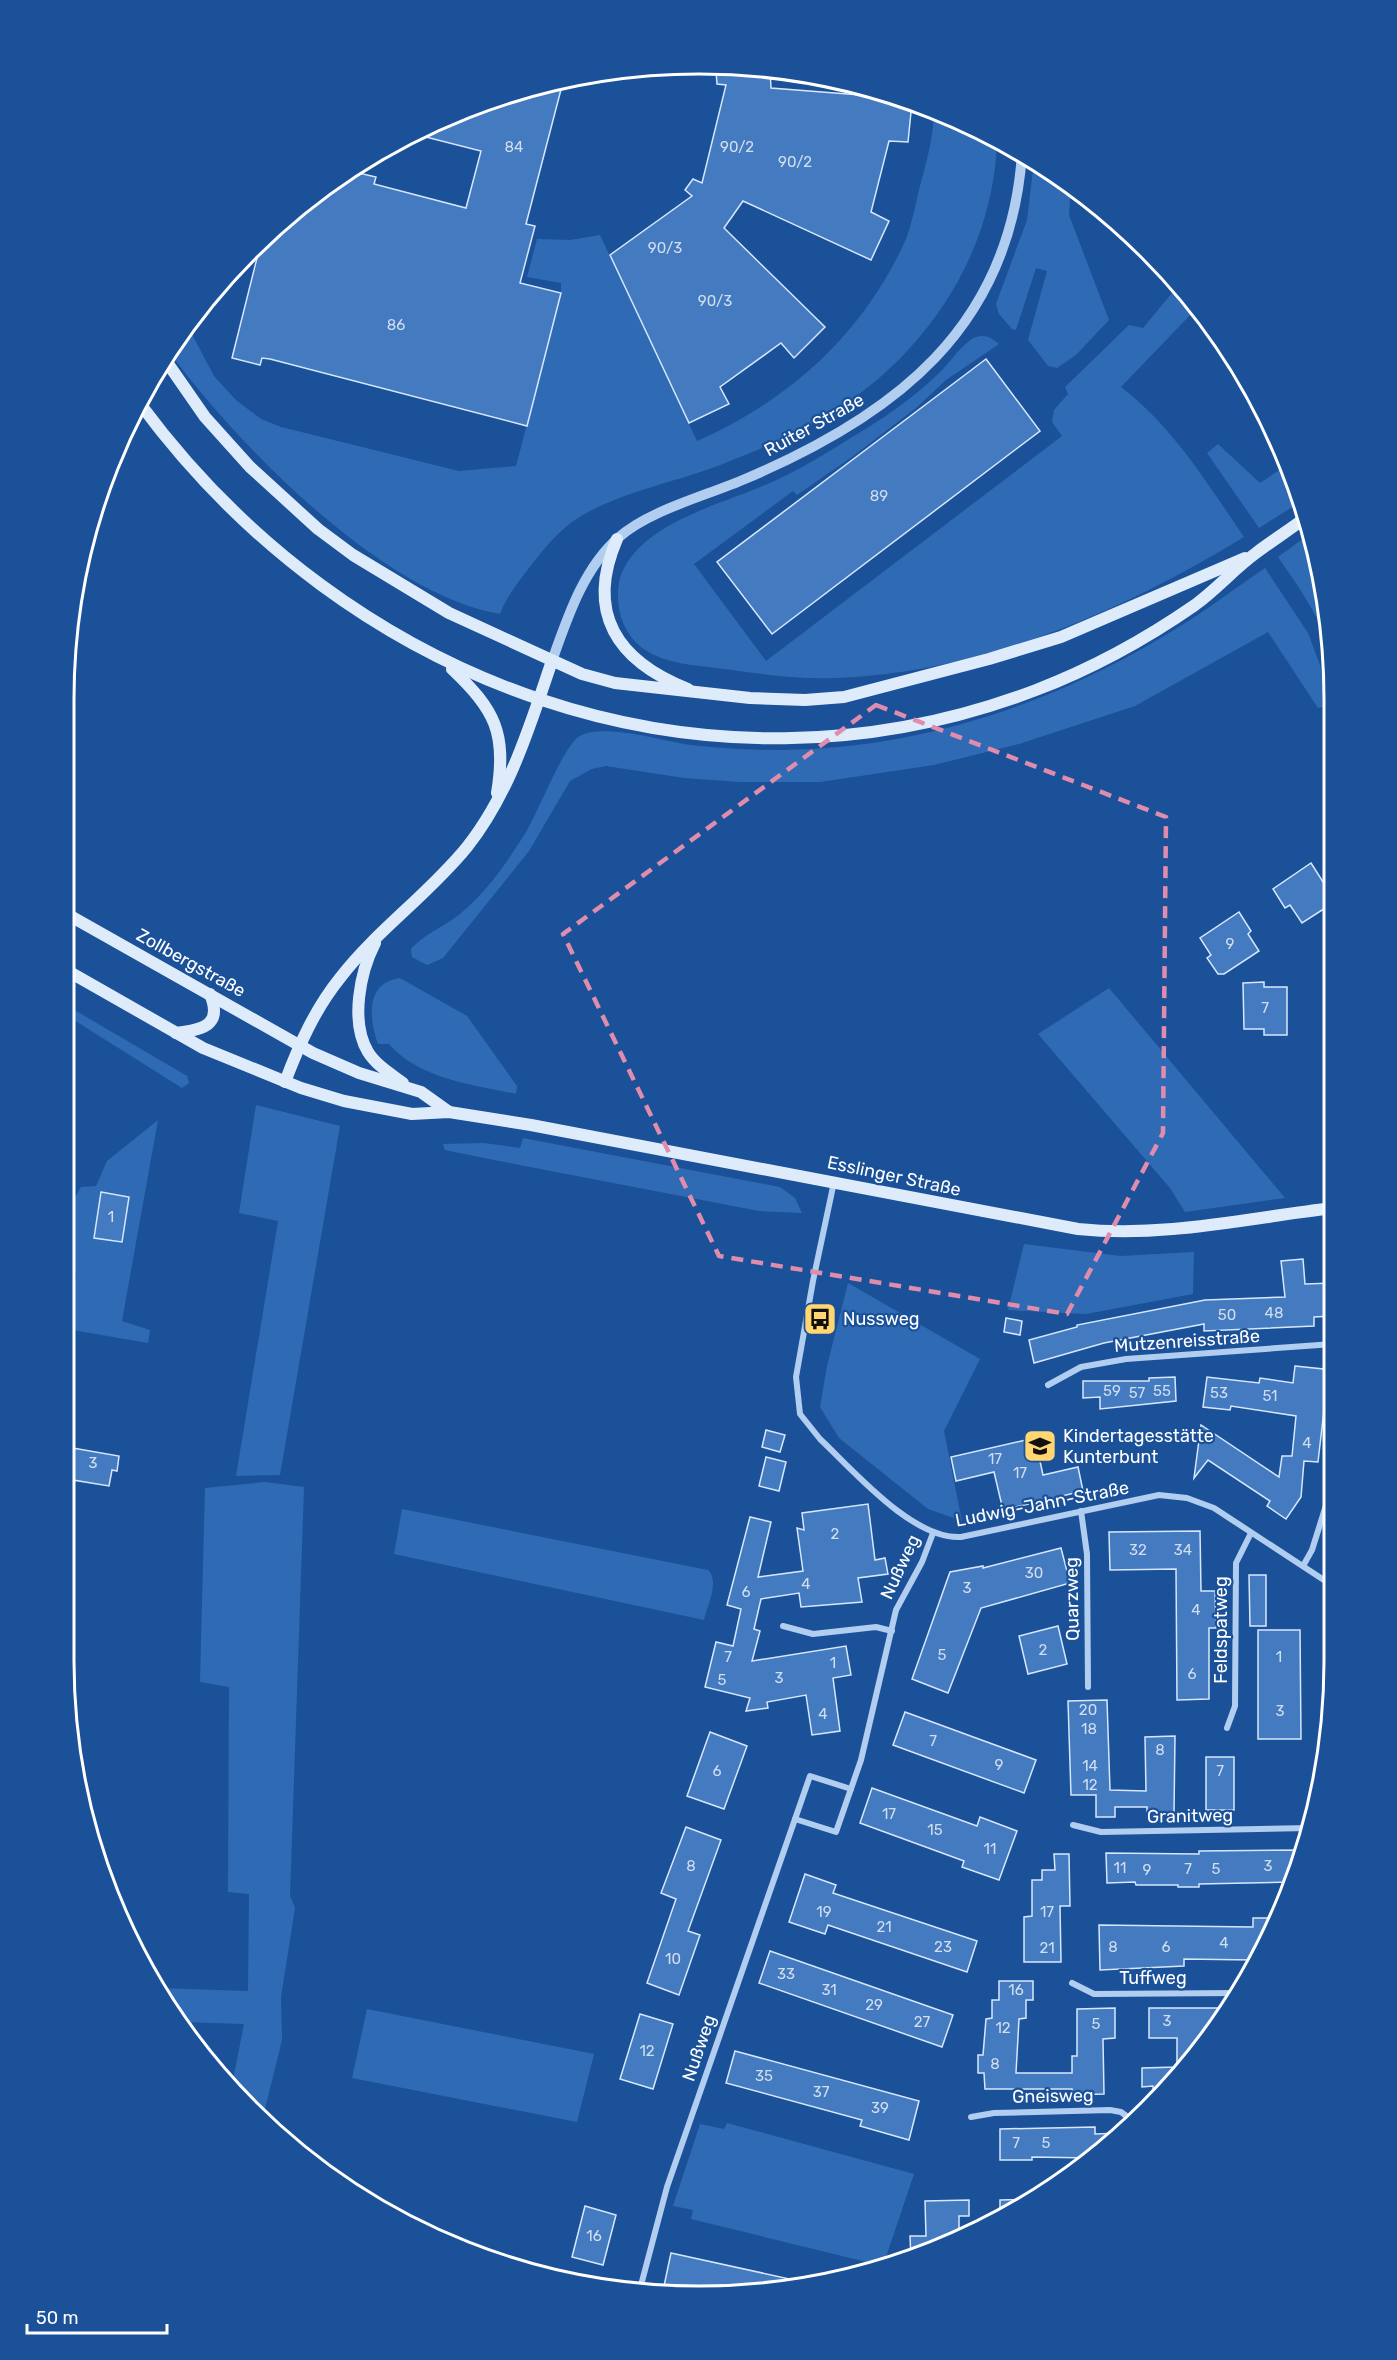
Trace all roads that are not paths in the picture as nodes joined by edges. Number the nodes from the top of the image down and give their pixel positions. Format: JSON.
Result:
{"nodes":[{"id":1,"x":1021,"y":163,"type":"edge"},
{"id":2,"x":170,"y":366,"type":"edge"},
{"id":3,"x":145,"y":409,"type":"edge"},
{"id":4,"x":1298,"y":523,"type":"edge"},
{"id":5,"x":617,"y":539,"type":"junction"},
{"id":6,"x":1254,"y":554,"type":"junction"},
{"id":7,"x":441,"y":660,"type":"junction"},
{"id":8,"x":552,"y":661,"type":"junction"},
{"id":9,"x":700,"y":693,"type":"junction"},
{"id":10,"x":539,"y":699,"type":"junction"},
{"id":11,"x":494,"y":806,"type":"junction"},
{"id":12,"x":73,"y":917,"type":"edge"},
{"id":13,"x":378,"y":936,"type":"junction"},
{"id":14,"x":73,"y":974,"type":"edge"},
{"id":15,"x":210,"y":994,"type":"junction"},
{"id":16,"x":176,"y":1033,"type":"junction"},
{"id":17,"x":299,"y":1045,"type":"junction"},
{"id":18,"x":285,"y":1082,"type":"junction"},
{"id":19,"x":409,"y":1087,"type":"junction"},
{"id":20,"x":449,"y":1112,"type":"junction"},
{"id":21,"x":834,"y":1182,"type":"junction"},
{"id":22,"x":1324,"y":1209,"type":"edge"},
{"id":23,"x":1324,"y":1345,"type":"edge"},
{"id":24,"x":1048,"y":1385,"type":"dead end"},
{"id":25,"x":1081,"y":1511,"type":"junction"},
{"id":26,"x":1324,"y":1512,"type":"edge"},
{"id":27,"x":933,"y":1533,"type":"junction"},
{"id":28,"x":1251,"y":1533,"type":"junction"},
{"id":29,"x":1303,"y":1566,"type":"junction"},
{"id":30,"x":1324,"y":1580,"type":"edge"},
{"id":31,"x":783,"y":1626,"type":"dead end"},
{"id":32,"x":892,"y":1631,"type":"junction"},
{"id":33,"x":1088,"y":1687,"type":"dead end"},
{"id":34,"x":1227,"y":1728,"type":"dead end"},
{"id":35,"x":851,"y":1789,"type":"junction"},
{"id":36,"x":795,"y":1819,"type":"junction"},
{"id":37,"x":1073,"y":1825,"type":"dead end"},
{"id":38,"x":1300,"y":1828,"type":"edge"},
{"id":39,"x":1072,"y":1983,"type":"dead end"},
{"id":40,"x":1228,"y":1993,"type":"edge"},
{"id":41,"x":1126,"y":2116,"type":"edge"},
{"id":42,"x":971,"y":2117,"type":"dead end"},
{"id":43,"x":641,"y":2283,"type":"edge"}],
"edges":[{"from":1,"to":5,"type":"street","name":"Ruiter Straße"},
{"from":2,"to":8,"type":"main road"},
{"from":3,"to":7,"type":"main road"},
{"from":4,"to":6,"type":"main road"},
{"from":5,"to":8,"type":"street","name":"Ruiter Straße"},
{"from":5,"to":9,"type":"main road"},
{"from":6,"to":9,"type":"main road"},
{"from":6,"to":10,"type":"main road"},
{"from":7,"to":10,"type":"main road"},
{"from":7,"to":11,"type":"main road"},
{"from":8,"to":9,"type":"main road"},
{"from":8,"to":10,"type":"main road"},
{"from":10,"to":11,"type":"main road"},
{"from":11,"to":13,"type":"main road"},
{"from":12,"to":15,"type":"main road","name":"Zollbergstraße"},
{"from":13,"to":17,"type":"main road"},
{"from":13,"to":19,"type":"main road"},
{"from":14,"to":16,"type":"main road"},
{"from":15,"to":16,"type":"main road"},
{"from":15,"to":17,"type":"main road","name":"Zollbergstraße"},
{"from":16,"to":18,"type":"main road"},
{"from":17,"to":18,"type":"main road"},
{"from":17,"to":19,"type":"main road","name":"Esslinger Straße"},
{"from":18,"to":20,"type":"main road","name":"Esslinger Straße"},
{"from":19,"to":20,"type":"main road","name":"Esslinger Straße"},
{"from":20,"to":21,"type":"main road","name":"Esslinger Straße"},
{"from":21,"to":22,"type":"main road","name":"Esslinger Straße"},
{"from":21,"to":27,"type":"street","name":"Ludwig-Jahn-Straße"},
{"from":23,"to":24,"type":"street","name":"Mutzenreisstraße"},
{"from":25,"to":27,"type":"street","name":"Ludwig-Jahn-Straße"},
{"from":25,"to":28,"type":"street","name":"Ludwig-Jahn-Straße"},
{"from":25,"to":33,"type":"street","name":"Quarzweg"},
{"from":26,"to":29,"type":"street"},
{"from":27,"to":32,"type":"street","name":"Nußweg"},
{"from":28,"to":29,"type":"street","name":"Ludwig-Jahn-Straße"},
{"from":28,"to":34,"type":"street","name":"Feldspatweg"},
{"from":29,"to":30,"type":"street","name":"Ludwig-Jahn-Straße"},
{"from":31,"to":32,"type":"street"},
{"from":32,"to":35,"type":"street","name":"Nußweg"},
{"from":35,"to":36,"type":"street","name":"Nußweg"},
{"from":35,"to":36,"type":"street","name":"Nußweg"},
{"from":36,"to":43,"type":"street","name":"Nußweg"},
{"from":37,"to":38,"type":"street","name":"Granitweg"},
{"from":39,"to":40,"type":"street","name":"Tuffweg"},
{"from":41,"to":42,"type":"street","name":"Gneisweg"}]}
